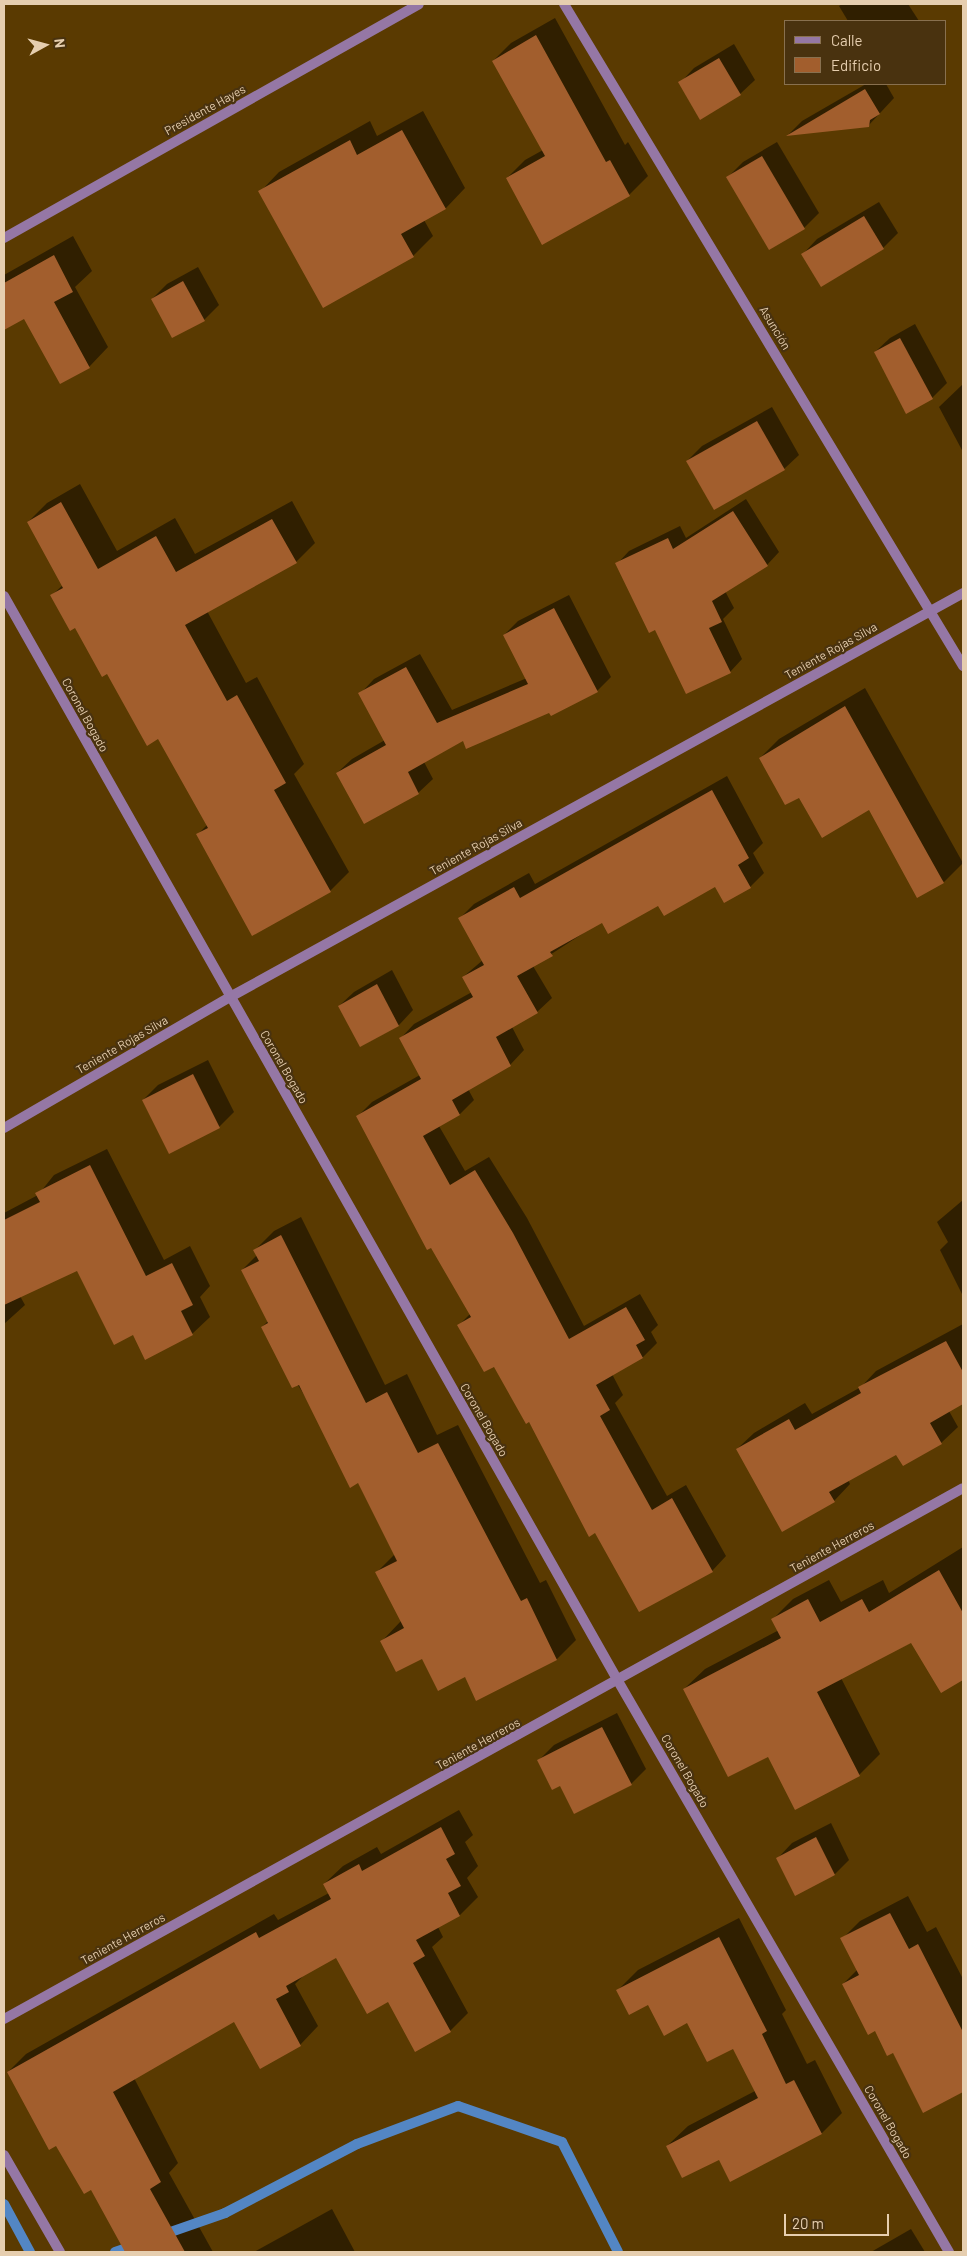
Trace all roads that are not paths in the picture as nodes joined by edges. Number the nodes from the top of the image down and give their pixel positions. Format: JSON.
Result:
{"nodes":[{"id":1,"x":418,"y":4,"type":"edge"},
{"id":2,"x":564,"y":4,"type":"edge"},
{"id":3,"x":4,"y":238,"type":"edge"},
{"id":4,"x":963,"y":592,"type":"edge"},
{"id":5,"x":4,"y":596,"type":"edge"},
{"id":6,"x":931,"y":610,"type":"junction"},
{"id":7,"x":963,"y":666,"type":"edge"},
{"id":8,"x":230,"y":997,"type":"junction"},
{"id":9,"x":4,"y":1128,"type":"edge"},
{"id":10,"x":963,"y":1488,"type":"edge"},
{"id":11,"x":618,"y":1681,"type":"junction"},
{"id":12,"x":4,"y":2019,"type":"edge"},
{"id":13,"x":4,"y":2155,"type":"edge"},
{"id":14,"x":60,"y":2252,"type":"edge"},
{"id":15,"x":949,"y":2252,"type":"edge"}],
"edges":[{"from":1,"to":3,"type":"street","name":"Presidente Hayes"},
{"from":2,"to":6,"type":"street","name":"Asunción"},
{"from":4,"to":6,"type":"street","name":"Teniente Rojas Silva"},
{"from":5,"to":8,"type":"street","name":"Coronel Bogado"},
{"from":6,"to":7,"type":"street","name":"Asunción"},
{"from":6,"to":8,"type":"street","name":"Teniente Rojas Silva"},
{"from":8,"to":9,"type":"street","name":"Teniente Rojas Silva"},
{"from":8,"to":11,"type":"street","name":"Coronel Bogado"},
{"from":10,"to":11,"type":"street","name":"Teniente Herreros"},
{"from":11,"to":12,"type":"street","name":"Teniente Herreros"},
{"from":11,"to":15,"type":"street","name":"Coronel Bogado"},
{"from":13,"to":14,"type":"street"}]}
